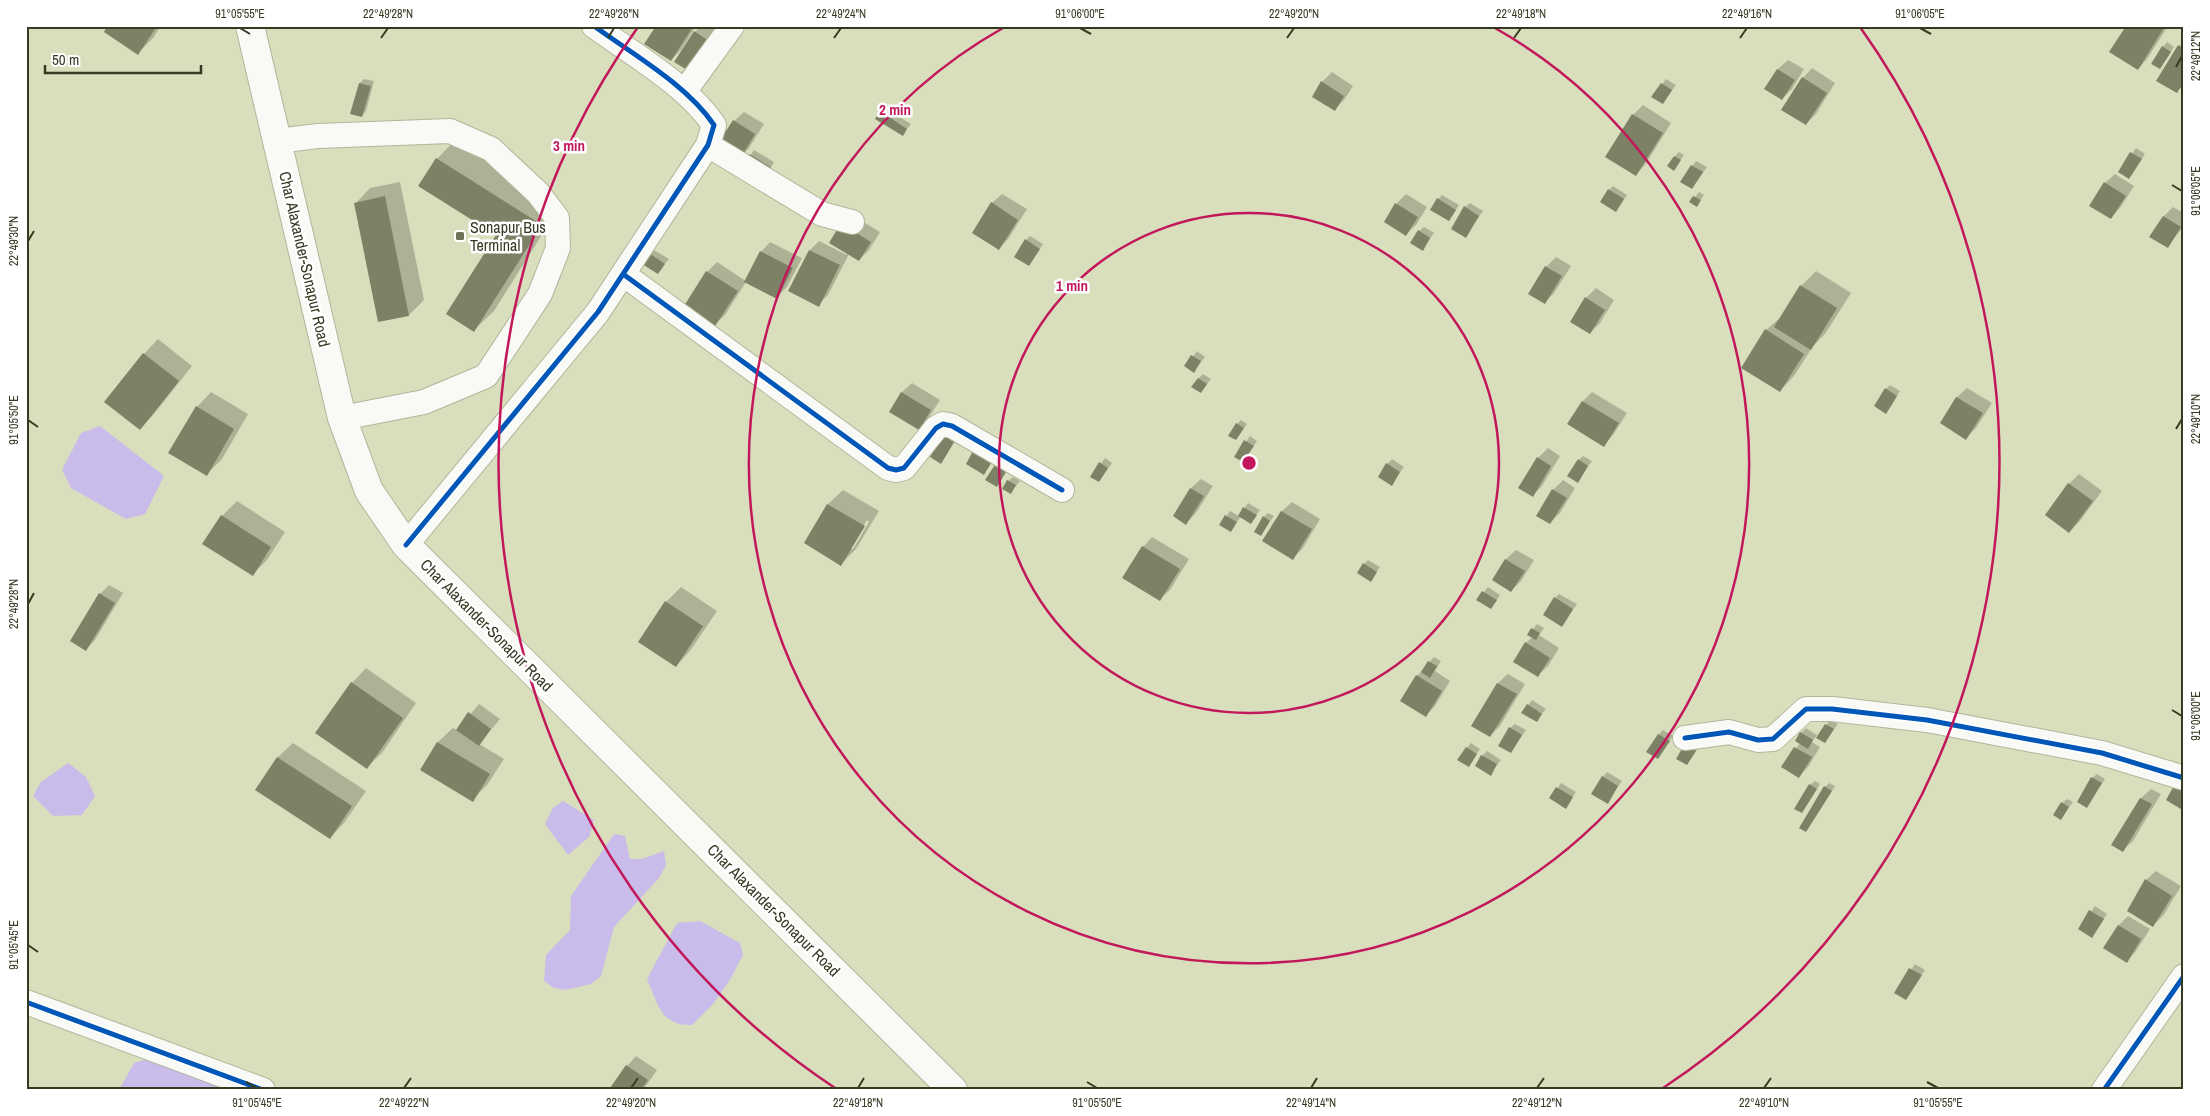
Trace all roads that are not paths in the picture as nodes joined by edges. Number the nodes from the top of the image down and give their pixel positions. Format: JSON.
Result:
{"nodes":[{"id":1,"x":250,"y":26,"type":"edge"},
{"id":2,"x":594,"y":26,"type":"edge"},
{"id":3,"x":732,"y":26,"type":"edge"},
{"id":4,"x":684,"y":92,"type":"junction"},
{"id":5,"x":277,"y":141,"type":"junction"},
{"id":6,"x":708,"y":145,"type":"junction"},
{"id":7,"x":852,"y":222,"type":"dead end"},
{"id":8,"x":623,"y":274,"type":"junction"},
{"id":9,"x":342,"y":418,"type":"junction"},
{"id":10,"x":1062,"y":490,"type":"dead end"},
{"id":11,"x":406,"y":545,"type":"junction"},
{"id":12,"x":1685,"y":738,"type":"dead end"},
{"id":13,"x":2184,"y":778,"type":"edge"},
{"id":14,"x":2184,"y":976,"type":"edge"},
{"id":15,"x":26,"y":1002,"type":"edge"},
{"id":16,"x":263,"y":1090,"type":"edge"},
{"id":17,"x":953,"y":1090,"type":"edge"},
{"id":18,"x":2104,"y":1090,"type":"edge"}],
"edges":[{"from":1,"to":5,"type":"main road","name":"Char Alaxander-Sonapur Road"},
{"from":2,"to":4,"type":"street"},
{"from":3,"to":4,"type":"street"},
{"from":4,"to":6,"type":"street"},
{"from":5,"to":9,"type":"main road","name":"Char Alaxander-Sonapur Road"},
{"from":5,"to":9,"type":"street"},
{"from":6,"to":7,"type":"street"},
{"from":6,"to":8,"type":"street"},
{"from":8,"to":10,"type":"street"},
{"from":8,"to":11,"type":"street"},
{"from":9,"to":11,"type":"main road","name":"Char Alaxander-Sonapur Road"},
{"from":11,"to":17,"type":"main road","name":"Char Alaxander-Sonapur Road"},
{"from":12,"to":13,"type":"street"},
{"from":14,"to":18,"type":"street"},
{"from":15,"to":16,"type":"street"}]}
